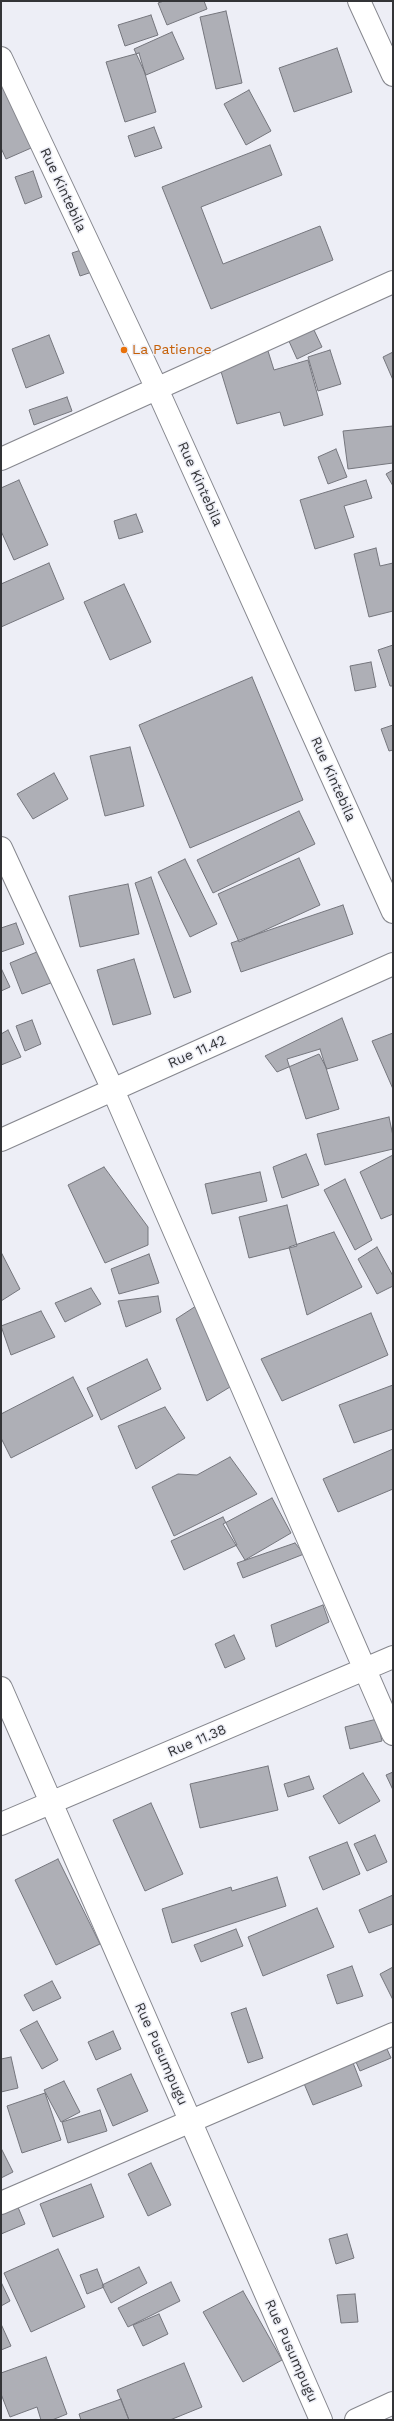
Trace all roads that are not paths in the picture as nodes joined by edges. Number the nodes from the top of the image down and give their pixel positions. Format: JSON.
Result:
{"nodes":[{"id":1,"x":359,"y":1,"type":"edge"},
{"id":2,"x":1,"y":58,"type":"edge"},
{"id":3,"x":393,"y":75,"type":"edge"},
{"id":4,"x":393,"y":282,"type":"edge"},
{"id":5,"x":158,"y":389,"type":"junction"},
{"id":6,"x":1,"y":459,"type":"edge"},
{"id":7,"x":1,"y":848,"type":"edge"},
{"id":8,"x":393,"y":912,"type":"edge"},
{"id":9,"x":393,"y":964,"type":"edge"},
{"id":10,"x":113,"y":1090,"type":"junction"},
{"id":11,"x":1,"y":1140,"type":"edge"},
{"id":12,"x":393,"y":1657,"type":"edge"},
{"id":13,"x":365,"y":1670,"type":"junction"},
{"id":14,"x":1,"y":1688,"type":"edge"},
{"id":15,"x":393,"y":1734,"type":"edge"},
{"id":16,"x":51,"y":1803,"type":"junction"},
{"id":17,"x":1,"y":1824,"type":"edge"},
{"id":18,"x":393,"y":2034,"type":"edge"},
{"id":19,"x":190,"y":2120,"type":"junction"},
{"id":20,"x":1,"y":2203,"type":"edge"},
{"id":21,"x":393,"y":2403,"type":"edge"},
{"id":22,"x":321,"y":2420,"type":"edge"},
{"id":23,"x":356,"y":2420,"type":"edge"}],
"edges":[{"from":1,"to":3,"type":"street"},
{"from":2,"to":5,"type":"street","name":"Rue Kintebila"},
{"from":4,"to":5,"type":"street"},
{"from":5,"to":6,"type":"street"},
{"from":5,"to":8,"type":"street","name":"Rue Kintebila"},
{"from":7,"to":10,"type":"street"},
{"from":9,"to":10,"type":"street","name":"Rue 11.42"},
{"from":10,"to":11,"type":"street","name":"Rue 11.42"},
{"from":10,"to":13,"type":"street"},
{"from":12,"to":13,"type":"street","name":"Rue 11.38"},
{"from":13,"to":15,"type":"street"},
{"from":13,"to":16,"type":"street","name":"Rue 11.38"},
{"from":14,"to":16,"type":"street","name":"Rue Pusumpugu"},
{"from":16,"to":17,"type":"street","name":"Rue 11.38"},
{"from":16,"to":19,"type":"street","name":"Rue Pusumpugu"},
{"from":18,"to":19,"type":"street"},
{"from":19,"to":20,"type":"street"},
{"from":19,"to":22,"type":"street","name":"Rue Pusumpugu"},
{"from":21,"to":23,"type":"street"}]}
